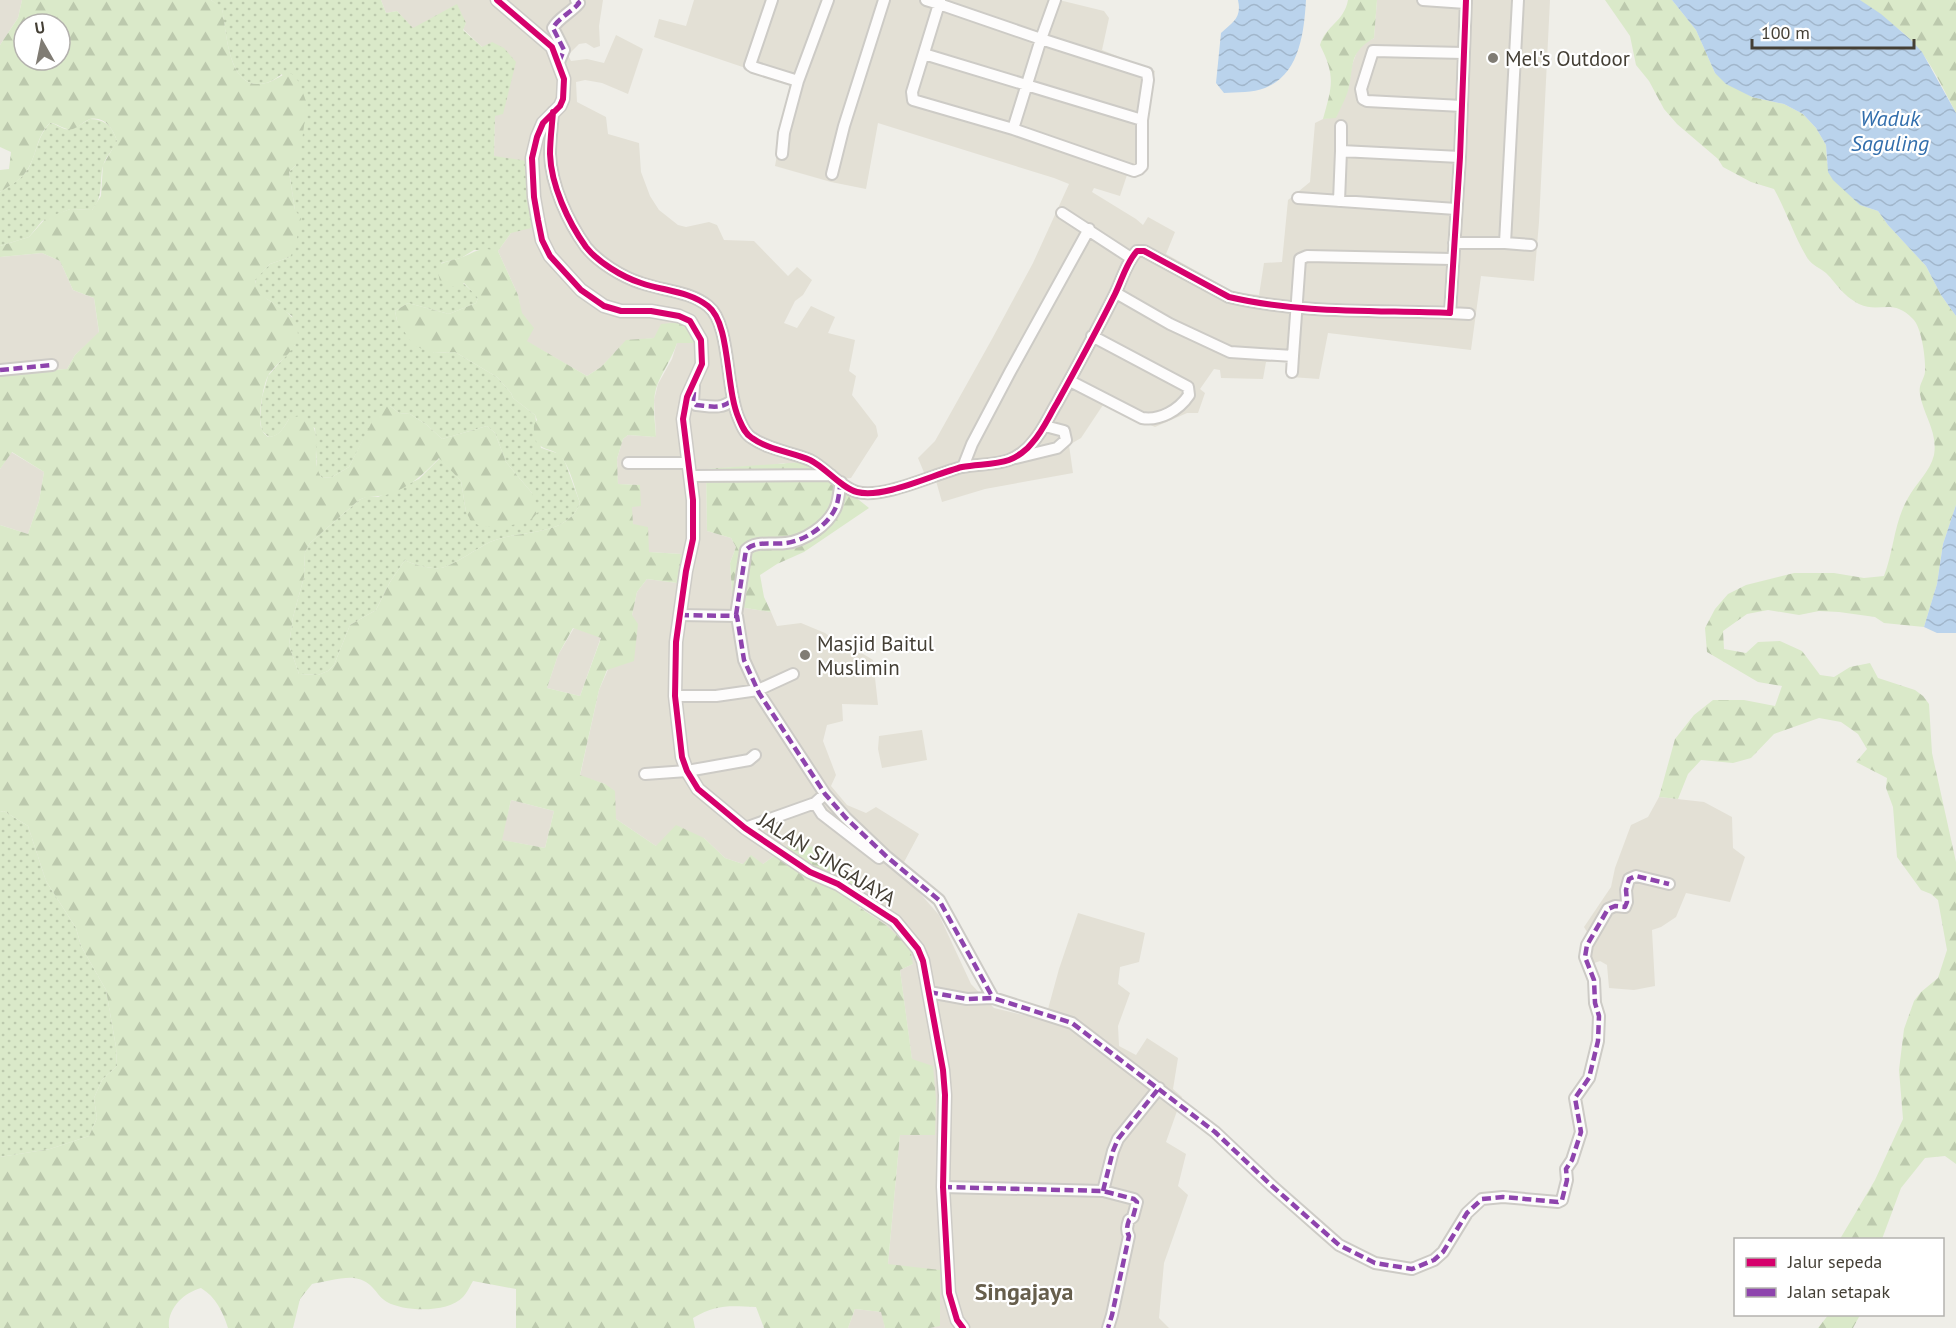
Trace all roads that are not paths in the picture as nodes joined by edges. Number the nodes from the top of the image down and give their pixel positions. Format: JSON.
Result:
{"nodes":[{"id":1,"x":497,"y":0,"type":"edge"},
{"id":2,"x":576,"y":0,"type":"edge"},
{"id":3,"x":772,"y":0,"type":"edge"},
{"id":4,"x":828,"y":0,"type":"edge"},
{"id":5,"x":884,"y":0,"type":"edge"},
{"id":6,"x":926,"y":0,"type":"edge"},
{"id":7,"x":1055,"y":0,"type":"edge"},
{"id":8,"x":1423,"y":0,"type":"edge"},
{"id":9,"x":1518,"y":0,"type":"edge"},
{"id":10,"x":940,"y":2,"type":"edge"},
{"id":11,"x":1466,"y":2,"type":"edge"},
{"id":12,"x":1041,"y":39,"type":"junction"},
{"id":13,"x":924,"y":54,"type":"junction"},
{"id":14,"x":1464,"y":54,"type":"junction"},
{"id":15,"x":559,"y":62,"type":"junction"},
{"id":16,"x":798,"y":81,"type":"junction"},
{"id":17,"x":1026,"y":86,"type":"junction"},
{"id":18,"x":1462,"y":106,"type":"junction"},
{"id":19,"x":553,"y":112,"type":"junction"},
{"id":20,"x":1142,"y":120,"type":"junction"},
{"id":21,"x":1341,"y":126,"type":"dead end"},
{"id":22,"x":1013,"y":129,"type":"junction"},
{"id":23,"x":1341,"y":151,"type":"junction"},
{"id":24,"x":782,"y":154,"type":"dead end"},
{"id":25,"x":1460,"y":157,"type":"junction"},
{"id":26,"x":832,"y":174,"type":"dead end"},
{"id":27,"x":1298,"y":198,"type":"dead end"},
{"id":28,"x":1339,"y":201,"type":"junction"},
{"id":29,"x":1456,"y":209,"type":"junction"},
{"id":30,"x":1062,"y":213,"type":"dead end"},
{"id":31,"x":1089,"y":229,"type":"junction"},
{"id":32,"x":1454,"y":243,"type":"junction"},
{"id":33,"x":1505,"y":243,"type":"junction"},
{"id":34,"x":1531,"y":245,"type":"dead end"},
{"id":35,"x":1131,"y":258,"type":"junction"},
{"id":36,"x":1452,"y":259,"type":"junction"},
{"id":37,"x":1116,"y":293,"type":"junction"},
{"id":38,"x":1297,"y":308,"type":"junction"},
{"id":39,"x":1450,"y":312,"type":"junction"},
{"id":40,"x":1469,"y":314,"type":"dead end"},
{"id":41,"x":1092,"y":336,"type":"junction"},
{"id":42,"x":1293,"y":356,"type":"junction"},
{"id":43,"x":52,"y":365,"type":"dead end"},
{"id":44,"x":0,"y":370,"type":"edge"},
{"id":45,"x":1293,"y":372,"type":"dead end"},
{"id":46,"x":1070,"y":381,"type":"junction"},
{"id":47,"x":694,"y":386,"type":"junction"},
{"id":48,"x":732,"y":400,"type":"junction"},
{"id":49,"x":1045,"y":426,"type":"junction"},
{"id":50,"x":1008,"y":460,"type":"junction"},
{"id":51,"x":688,"y":463,"type":"junction"},
{"id":52,"x":628,"y":464,"type":"dead end"},
{"id":53,"x":963,"y":467,"type":"junction"},
{"id":54,"x":691,"y":476,"type":"junction"},
{"id":55,"x":836,"y":478,"type":"junction"},
{"id":56,"x":680,"y":615,"type":"junction"},
{"id":57,"x":736,"y":615,"type":"junction"},
{"id":58,"x":793,"y":674,"type":"dead end"},
{"id":59,"x":758,"y":690,"type":"junction"},
{"id":60,"x":675,"y":696,"type":"junction"},
{"id":61,"x":755,"y":755,"type":"dead end"},
{"id":62,"x":687,"y":771,"type":"junction"},
{"id":63,"x":645,"y":774,"type":"dead end"},
{"id":64,"x":825,"y":794,"type":"junction"},
{"id":65,"x":814,"y":803,"type":"junction"},
{"id":66,"x":746,"y":828,"type":"junction"},
{"id":67,"x":879,"y":858,"type":"dead end"},
{"id":68,"x":1669,"y":884,"type":"dead end"},
{"id":69,"x":929,"y":992,"type":"junction"},
{"id":70,"x":993,"y":998,"type":"junction"},
{"id":71,"x":1160,"y":1088,"type":"junction"},
{"id":72,"x":943,"y":1187,"type":"junction"},
{"id":73,"x":1103,"y":1191,"type":"junction"},
{"id":74,"x":963,"y":1328,"type":"edge"},
{"id":75,"x":1108,"y":1328,"type":"edge"}],
"edges":[{"from":1,"to":15,"type":"street","name":"JALAN SINGAJAYA"},
{"from":2,"to":15,"type":"street"},
{"from":3,"to":16,"type":"street"},
{"from":4,"to":16,"type":"street"},
{"from":5,"to":26,"type":"street"},
{"from":6,"to":10,"type":"street"},
{"from":7,"to":12,"type":"street"},
{"from":8,"to":11,"type":"street"},
{"from":9,"to":33,"type":"street"},
{"from":10,"to":12,"type":"street"},
{"from":10,"to":13,"type":"street"},
{"from":11,"to":14,"type":"street"},
{"from":12,"to":17,"type":"street"},
{"from":12,"to":20,"type":"street"},
{"from":13,"to":17,"type":"street"},
{"from":13,"to":22,"type":"street"},
{"from":14,"to":18,"type":"street"},
{"from":14,"to":18,"type":"street"},
{"from":15,"to":19,"type":"street","name":"JALAN SINGAJAYA"},
{"from":16,"to":24,"type":"street"},
{"from":17,"to":20,"type":"street"},
{"from":17,"to":22,"type":"street"},
{"from":18,"to":25,"type":"street"},
{"from":19,"to":47,"type":"street","name":"JALAN SINGAJAYA"},
{"from":19,"to":48,"type":"street"},
{"from":20,"to":22,"type":"street"},
{"from":21,"to":23,"type":"street"},
{"from":23,"to":25,"type":"street"},
{"from":23,"to":28,"type":"street"},
{"from":25,"to":29,"type":"street"},
{"from":27,"to":28,"type":"street"},
{"from":28,"to":29,"type":"street"},
{"from":29,"to":32,"type":"street"},
{"from":30,"to":31,"type":"street"},
{"from":31,"to":35,"type":"street"},
{"from":31,"to":53,"type":"street"},
{"from":32,"to":33,"type":"street"},
{"from":32,"to":36,"type":"street"},
{"from":33,"to":34,"type":"street"},
{"from":35,"to":37,"type":"street"},
{"from":35,"to":38,"type":"street"},
{"from":36,"to":38,"type":"street"},
{"from":36,"to":39,"type":"street"},
{"from":37,"to":41,"type":"street"},
{"from":37,"to":42,"type":"street"},
{"from":38,"to":39,"type":"street"},
{"from":38,"to":42,"type":"street"},
{"from":39,"to":40,"type":"street"},
{"from":41,"to":46,"type":"street"},
{"from":41,"to":46,"type":"street"},
{"from":42,"to":45,"type":"street"},
{"from":43,"to":44,"type":"street"},
{"from":46,"to":49,"type":"street"},
{"from":47,"to":48,"type":"street"},
{"from":47,"to":51,"type":"street","name":"JALAN SINGAJAYA"},
{"from":48,"to":55,"type":"street"},
{"from":49,"to":50,"type":"street"},
{"from":49,"to":50,"type":"street"},
{"from":50,"to":53,"type":"street"},
{"from":51,"to":52,"type":"street"},
{"from":51,"to":54,"type":"street","name":"JALAN SINGAJAYA"},
{"from":53,"to":55,"type":"street"},
{"from":54,"to":55,"type":"street"},
{"from":54,"to":56,"type":"street","name":"JALAN SINGAJAYA"},
{"from":55,"to":57,"type":"street"},
{"from":56,"to":57,"type":"street"},
{"from":56,"to":60,"type":"street","name":"JALAN SINGAJAYA"},
{"from":57,"to":59,"type":"street"},
{"from":58,"to":59,"type":"street"},
{"from":59,"to":60,"type":"street"},
{"from":59,"to":64,"type":"street"},
{"from":60,"to":62,"type":"street","name":"JALAN SINGAJAYA"},
{"from":61,"to":62,"type":"street"},
{"from":62,"to":63,"type":"street"},
{"from":62,"to":66,"type":"street","name":"JALAN SINGAJAYA"},
{"from":64,"to":65,"type":"street"},
{"from":64,"to":70,"type":"street"},
{"from":65,"to":66,"type":"street"},
{"from":65,"to":67,"type":"street"},
{"from":66,"to":69,"type":"street","name":"JALAN SINGAJAYA"},
{"from":68,"to":71,"type":"street"},
{"from":69,"to":70,"type":"street"},
{"from":69,"to":72,"type":"street","name":"JALAN SINGAJAYA"},
{"from":70,"to":71,"type":"street"},
{"from":71,"to":73,"type":"street"},
{"from":72,"to":73,"type":"street"},
{"from":72,"to":74,"type":"street","name":"JALAN SINGAJAYA"},
{"from":73,"to":75,"type":"street"}]}
